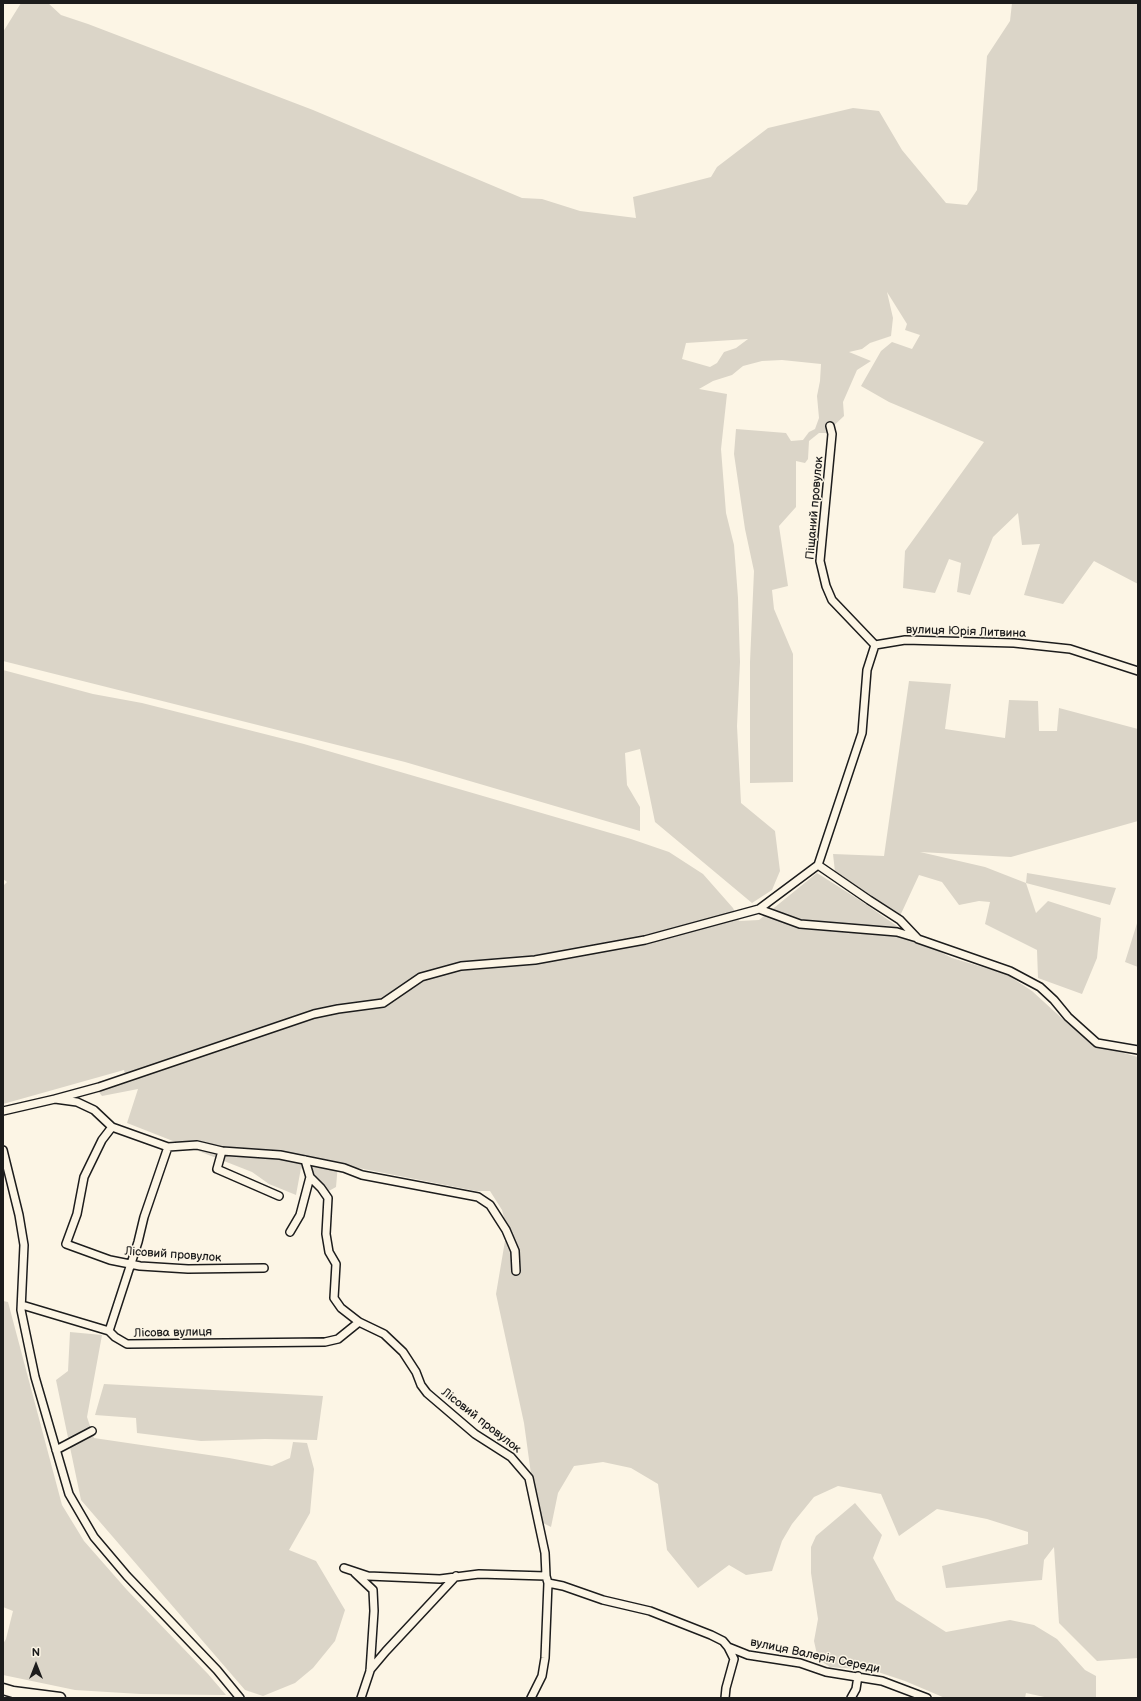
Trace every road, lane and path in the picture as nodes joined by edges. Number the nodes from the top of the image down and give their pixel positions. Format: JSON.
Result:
{"nodes":[{"id":1,"x":830,"y":426,"type":"dead end"},
{"id":2,"x":875,"y":645,"type":"junction"},
{"id":3,"x":1138,"y":672,"type":"edge"},
{"id":4,"x":818,"y":865,"type":"junction"},
{"id":5,"x":759,"y":908,"type":"junction"},
{"id":6,"x":918,"y":939,"type":"junction"},
{"id":7,"x":1138,"y":1050,"type":"edge"},
{"id":8,"x":55,"y":1099,"type":"junction"},
{"id":9,"x":3,"y":1111,"type":"edge"},
{"id":10,"x":112,"y":1127,"type":"junction"},
{"id":11,"x":168,"y":1147,"type":"junction"},
{"id":12,"x":3,"y":1150,"type":"edge"},
{"id":13,"x":222,"y":1151,"type":"junction"},
{"id":14,"x":305,"y":1160,"type":"junction"},
{"id":15,"x":310,"y":1177,"type":"junction"},
{"id":16,"x":279,"y":1196,"type":"dead end"},
{"id":17,"x":290,"y":1232,"type":"dead end"},
{"id":18,"x":131,"y":1264,"type":"junction"},
{"id":19,"x":264,"y":1268,"type":"dead end"},
{"id":20,"x":516,"y":1271,"type":"dead end"},
{"id":21,"x":22,"y":1304,"type":"junction"},
{"id":22,"x":359,"y":1322,"type":"junction"},
{"id":23,"x":109,"y":1331,"type":"junction"},
{"id":24,"x":92,"y":1431,"type":"dead end"},
{"id":25,"x":56,"y":1450,"type":"junction"},
{"id":26,"x":344,"y":1568,"type":"dead end"},
{"id":27,"x":353,"y":1572,"type":"junction"},
{"id":28,"x":456,"y":1576,"type":"junction"},
{"id":29,"x":547,"y":1579,"type":"junction"},
{"id":30,"x":728,"y":1647,"type":"junction"},
{"id":31,"x":370,"y":1671,"type":"junction"},
{"id":32,"x":858,"y":1676,"type":"junction"},
{"id":33,"x":3,"y":1689,"type":"edge"},
{"id":34,"x":60,"y":1698,"type":"edge"},
{"id":35,"x":240,"y":1698,"type":"edge"},
{"id":36,"x":361,"y":1698,"type":"edge"},
{"id":37,"x":531,"y":1698,"type":"edge"},
{"id":38,"x":725,"y":1698,"type":"edge"},
{"id":39,"x":851,"y":1698,"type":"edge"},
{"id":40,"x":927,"y":1698,"type":"edge"}],
"edges":[{"from":1,"to":2,"type":"street","name":"Піщаний провулок"},
{"from":2,"to":3,"type":"street","name":"вулиця Юрія Литвина"},
{"from":2,"to":4,"type":"street"},
{"from":4,"to":5,"type":"street"},
{"from":4,"to":6,"type":"street"},
{"from":5,"to":6,"type":"street"},
{"from":5,"to":8,"type":"street"},
{"from":6,"to":7,"type":"street"},
{"from":8,"to":9,"type":"street"},
{"from":8,"to":10,"type":"street"},
{"from":10,"to":11,"type":"street"},
{"from":10,"to":18,"type":"street","name":"Лісовий провулок"},
{"from":11,"to":13,"type":"street"},
{"from":11,"to":18,"type":"street"},
{"from":12,"to":21,"type":"street"},
{"from":13,"to":14,"type":"street"},
{"from":13,"to":16,"type":"street"},
{"from":14,"to":15,"type":"street"},
{"from":14,"to":20,"type":"street"},
{"from":15,"to":17,"type":"street"},
{"from":15,"to":22,"type":"street","name":"Лісовий провулок"},
{"from":18,"to":19,"type":"street","name":"Лісовий провулок"},
{"from":18,"to":23,"type":"street"},
{"from":21,"to":23,"type":"street","name":"Лісова вулиця"},
{"from":21,"to":25,"type":"street"},
{"from":22,"to":23,"type":"street","name":"Лісова вулиця"},
{"from":22,"to":29,"type":"street","name":"Лісовий провулок"},
{"from":24,"to":25,"type":"street"},
{"from":25,"to":35,"type":"street"},
{"from":26,"to":27,"type":"street","name":"вулиця Валерія Середи"},
{"from":27,"to":28,"type":"street","name":"вулиця Валерія Середи"},
{"from":27,"to":31,"type":"street"},
{"from":28,"to":29,"type":"street","name":"вулиця Валерія Середи"},
{"from":28,"to":31,"type":"street"},
{"from":29,"to":30,"type":"street","name":"вулиця Валерія Середи"},
{"from":29,"to":37,"type":"street"},
{"from":30,"to":32,"type":"street","name":"вулиця Валерія Середи"},
{"from":30,"to":38,"type":"street"},
{"from":31,"to":36,"type":"street"},
{"from":32,"to":39,"type":"street"},
{"from":32,"to":40,"type":"street","name":"вулиця Валерія Середи"},
{"from":33,"to":34,"type":"street"}]}
